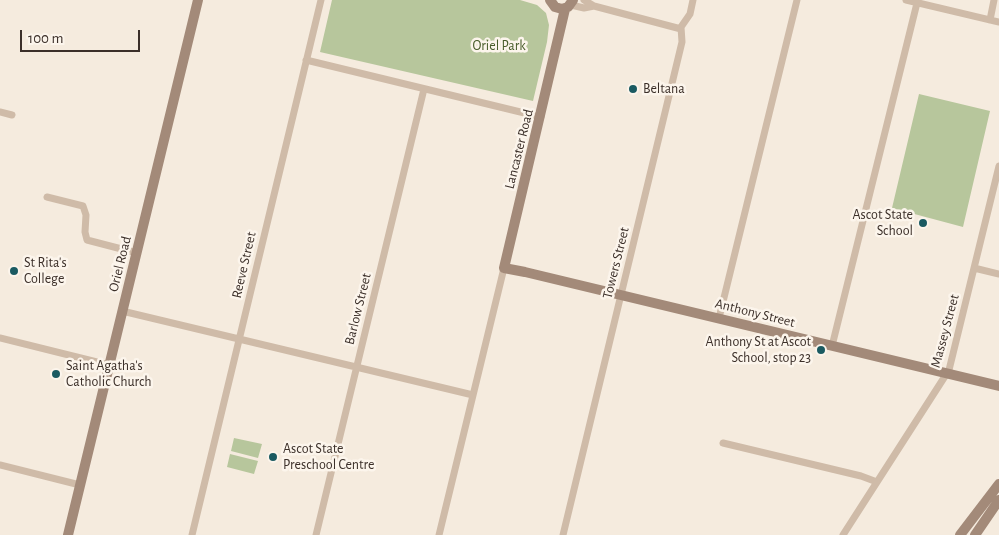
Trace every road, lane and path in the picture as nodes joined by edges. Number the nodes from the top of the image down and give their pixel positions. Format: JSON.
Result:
{"nodes":[{"id":1,"x":198,"y":0,"type":"edge"},
{"id":2,"x":321,"y":0,"type":"edge"},
{"id":3,"x":584,"y":0,"type":"edge"},
{"id":4,"x":693,"y":0,"type":"edge"},
{"id":5,"x":797,"y":0,"type":"edge"},
{"id":6,"x":906,"y":0,"type":"edge"},
{"id":7,"x":994,"y":0,"type":"edge"},
{"id":8,"x":917,"y":3,"type":"junction"},
{"id":9,"x":563,"y":4,"type":"edge"},
{"id":10,"x":594,"y":6,"type":"junction"},
{"id":11,"x":990,"y":20,"type":"junction"},
{"id":12,"x":999,"y":22,"type":"edge"},
{"id":13,"x":681,"y":29,"type":"junction"},
{"id":14,"x":306,"y":60,"type":"junction"},
{"id":15,"x":424,"y":89,"type":"junction"},
{"id":16,"x":0,"y":112,"type":"edge"},
{"id":17,"x":12,"y":115,"type":"dead end"},
{"id":18,"x":541,"y":117,"type":"junction"},
{"id":19,"x":999,"y":166,"type":"edge"},
{"id":20,"x":46,"y":197,"type":"dead end"},
{"id":21,"x":137,"y":253,"type":"junction"},
{"id":22,"x":504,"y":268,"type":"junction"},
{"id":23,"x":974,"y":268,"type":"junction"},
{"id":24,"x":999,"y":274,"type":"edge"},
{"id":25,"x":622,"y":295,"type":"junction"},
{"id":26,"x":122,"y":311,"type":"junction"},
{"id":27,"x":719,"y":318,"type":"junction"},
{"id":28,"x":0,"y":338,"type":"edge"},
{"id":29,"x":240,"y":340,"type":"junction"},
{"id":30,"x":832,"y":346,"type":"junction"},
{"id":31,"x":109,"y":364,"type":"junction"},
{"id":32,"x":357,"y":368,"type":"junction"},
{"id":33,"x":947,"y":374,"type":"junction"},
{"id":34,"x":999,"y":386,"type":"edge"},
{"id":35,"x":473,"y":395,"type":"junction"},
{"id":36,"x":723,"y":443,"type":"dead end"},
{"id":37,"x":0,"y":465,"type":"edge"},
{"id":38,"x":877,"y":482,"type":"junction"},
{"id":39,"x":999,"y":484,"type":"edge"},
{"id":40,"x":80,"y":485,"type":"junction"},
{"id":41,"x":999,"y":500,"type":"edge"},
{"id":42,"x":68,"y":535,"type":"edge"},
{"id":43,"x":192,"y":535,"type":"edge"},
{"id":44,"x":316,"y":535,"type":"edge"},
{"id":45,"x":440,"y":535,"type":"edge"},
{"id":46,"x":563,"y":535,"type":"edge"},
{"id":47,"x":842,"y":535,"type":"edge"},
{"id":48,"x":960,"y":535,"type":"edge"},
{"id":49,"x":975,"y":535,"type":"edge"}],
"edges":[{"from":1,"to":21,"type":"street","name":"Oriel Road"},
{"from":2,"to":14,"type":"street","name":"Reeve Street"},
{"from":3,"to":10,"type":"street"},
{"from":4,"to":13,"type":"street","name":"Towers Street"},
{"from":5,"to":27,"type":"street"},
{"from":6,"to":8,"type":"street"},
{"from":7,"to":11,"type":"street"},
{"from":8,"to":11,"type":"street"},
{"from":8,"to":30,"type":"street"},
{"from":9,"to":10,"type":"street"},
{"from":9,"to":18,"type":"street","name":"Lancaster Road"},
{"from":10,"to":13,"type":"street"},
{"from":11,"to":12,"type":"street"},
{"from":13,"to":25,"type":"street","name":"Towers Street"},
{"from":14,"to":15,"type":"street"},
{"from":14,"to":29,"type":"street","name":"Reeve Street"},
{"from":15,"to":18,"type":"street"},
{"from":15,"to":32,"type":"street","name":"Barlow Street"},
{"from":16,"to":17,"type":"street"},
{"from":18,"to":22,"type":"street","name":"Lancaster Road"},
{"from":19,"to":23,"type":"street","name":"Massey Street"},
{"from":20,"to":21,"type":"street"},
{"from":21,"to":26,"type":"street","name":"Oriel Road"},
{"from":22,"to":25,"type":"street","name":"Anthony Street"},
{"from":22,"to":35,"type":"street"},
{"from":23,"to":24,"type":"street"},
{"from":23,"to":33,"type":"street","name":"Massey Street"},
{"from":25,"to":27,"type":"street","name":"Anthony Street"},
{"from":25,"to":46,"type":"street","name":"Towers Street"},
{"from":26,"to":29,"type":"street"},
{"from":26,"to":31,"type":"street","name":"Oriel Road"},
{"from":27,"to":30,"type":"street","name":"Anthony Street"},
{"from":28,"to":31,"type":"street"},
{"from":29,"to":32,"type":"street"},
{"from":29,"to":43,"type":"street","name":"Reeve Street"},
{"from":30,"to":33,"type":"street","name":"Anthony Street"},
{"from":31,"to":40,"type":"street","name":"Oriel Road"},
{"from":32,"to":35,"type":"street"},
{"from":32,"to":44,"type":"street","name":"Barlow Street"},
{"from":33,"to":34,"type":"street","name":"Anthony Street"},
{"from":33,"to":38,"type":"street","name":"Massey Street"},
{"from":35,"to":45,"type":"street"},
{"from":36,"to":38,"type":"street"},
{"from":37,"to":40,"type":"street"},
{"from":38,"to":47,"type":"street","name":"Massey Street"},
{"from":39,"to":48,"type":"street"},
{"from":40,"to":42,"type":"street","name":"Oriel Road"},
{"from":41,"to":49,"type":"street"}]}
